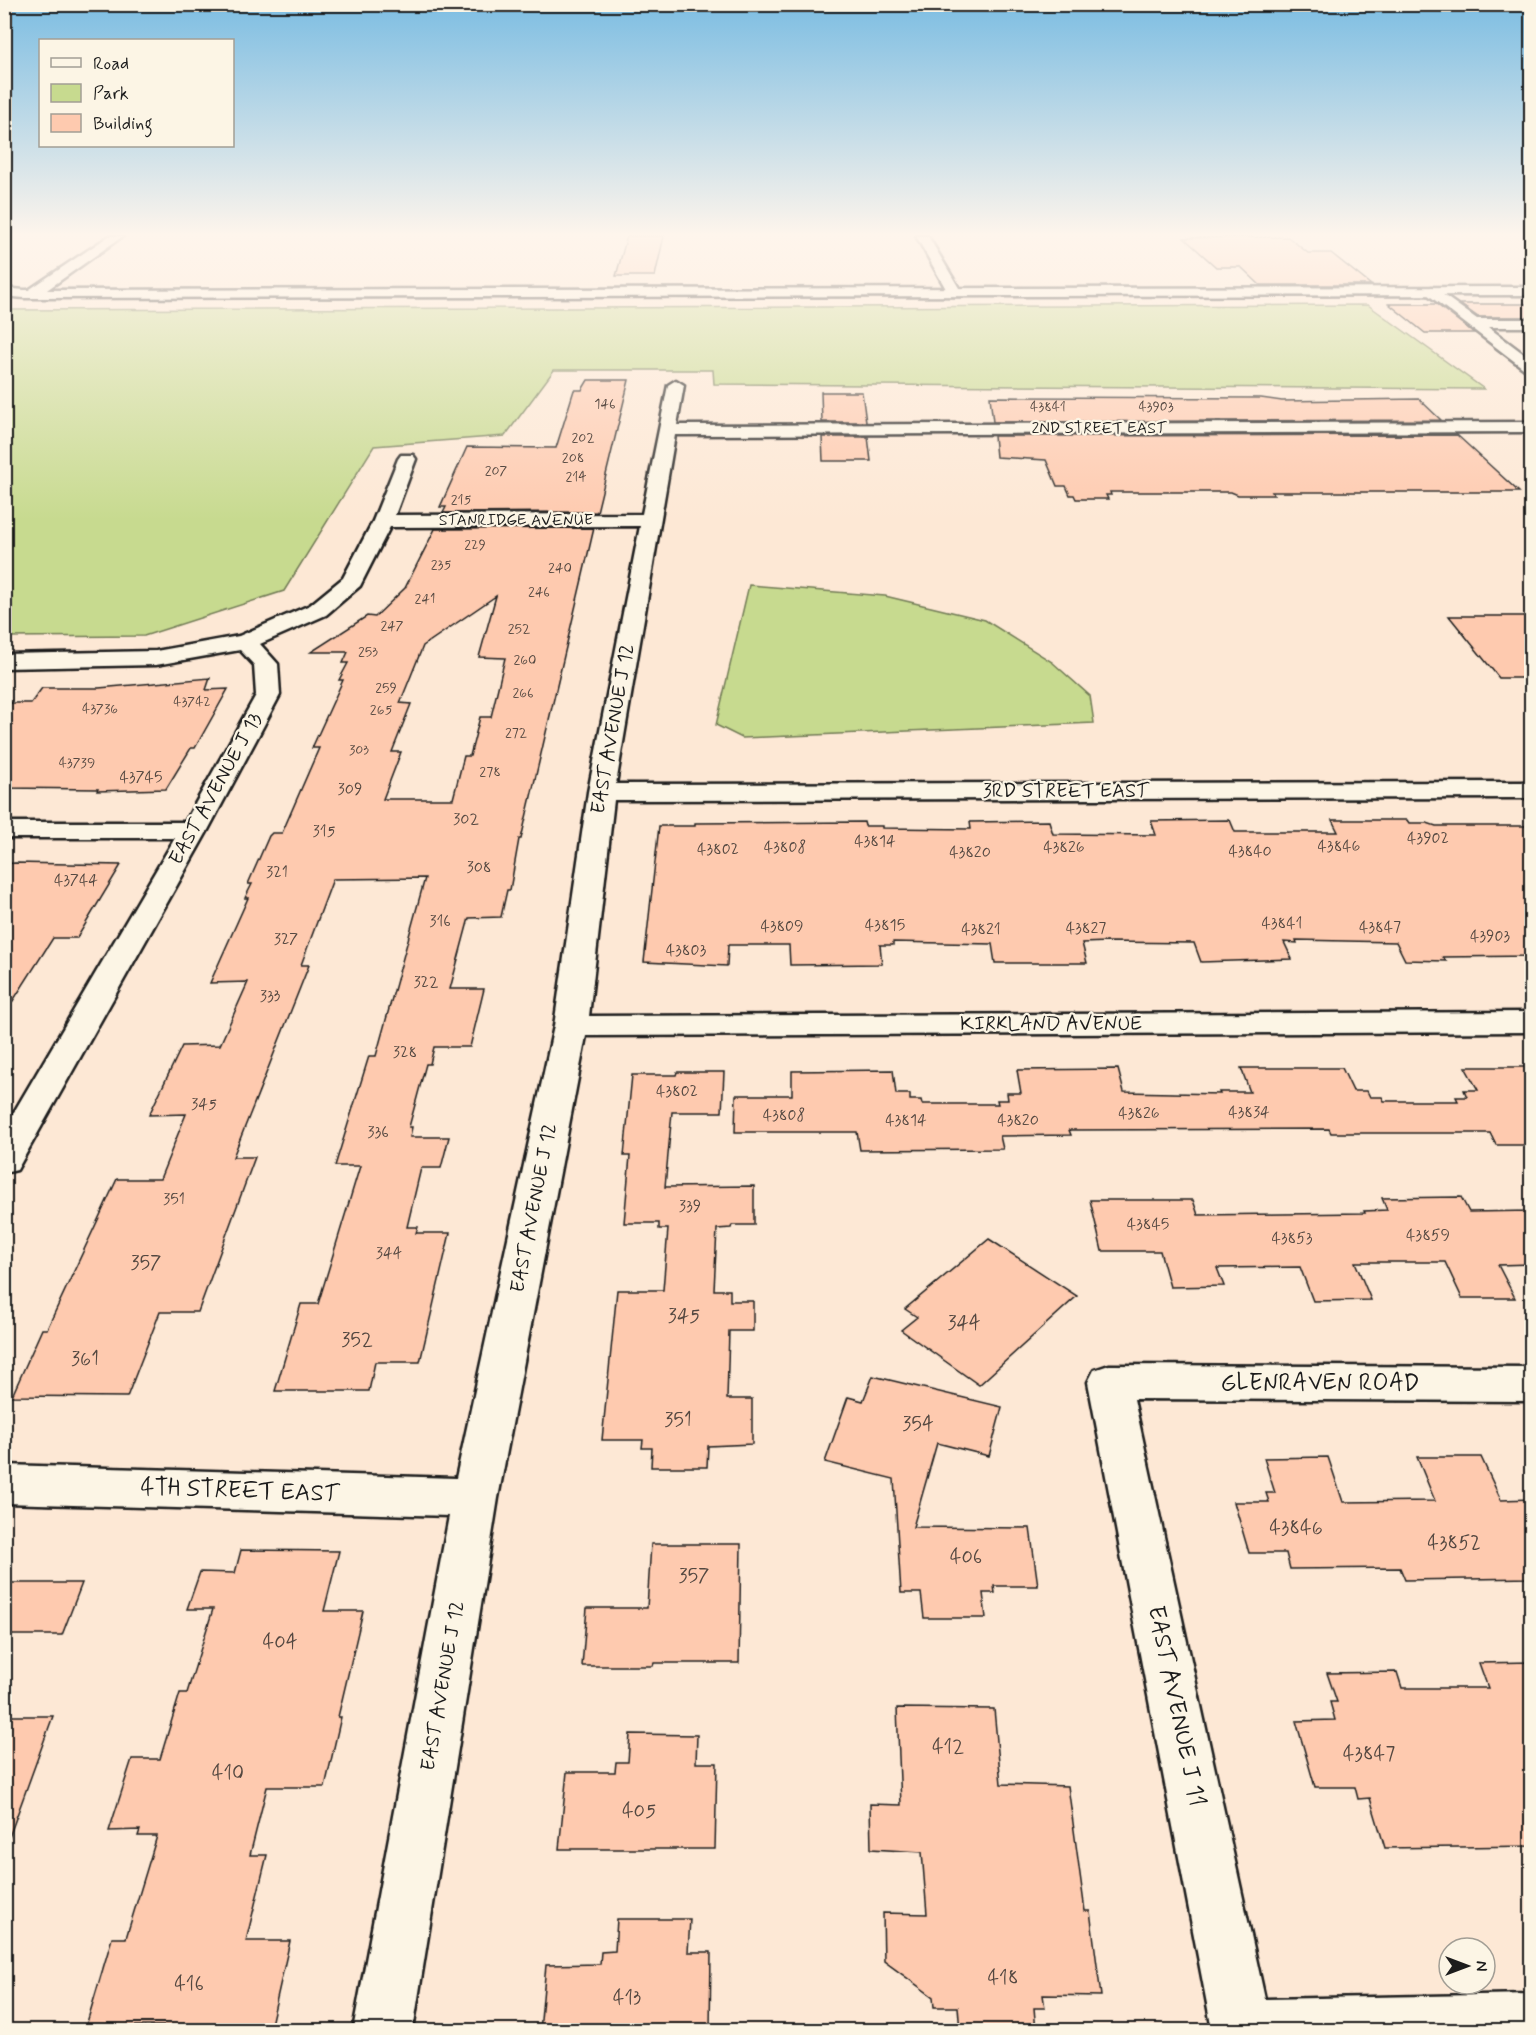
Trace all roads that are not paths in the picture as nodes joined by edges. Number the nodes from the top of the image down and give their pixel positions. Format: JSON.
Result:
{"nodes":[{"id":1,"x":1483,"y":331,"type":"edge"},
{"id":2,"x":1532,"y":368,"type":"edge"},
{"id":3,"x":676,"y":385,"type":"dead end"},
{"id":4,"x":1532,"y":427,"type":"edge"},
{"id":5,"x":666,"y":430,"type":"junction"},
{"id":6,"x":406,"y":459,"type":"dead end"},
{"id":7,"x":650,"y":520,"type":"junction"},
{"id":8,"x":382,"y":521,"type":"junction"},
{"id":9,"x":244,"y":642,"type":"junction"},
{"id":10,"x":4,"y":661,"type":"edge"},
{"id":11,"x":1532,"y":790,"type":"edge"},
{"id":12,"x":601,"y":792,"type":"junction"},
{"id":13,"x":194,"y":830,"type":"junction"},
{"id":14,"x":4,"y":831,"type":"edge"},
{"id":15,"x":1532,"y":1022,"type":"edge"},
{"id":16,"x":571,"y":1026,"type":"junction"},
{"id":17,"x":4,"y":1161,"type":"edge"},
{"id":18,"x":1109,"y":1382,"type":"joint"},
{"id":19,"x":1532,"y":1384,"type":"edge"},
{"id":20,"x":4,"y":1484,"type":"edge"},
{"id":21,"x":475,"y":1498,"type":"junction"},
{"id":22,"x":1532,"y":2024,"type":"edge"},
{"id":23,"x":1242,"y":2030,"type":"edge"},
{"id":24,"x":383,"y":2031,"type":"edge"}],
"edges":[{"from":1,"to":2,"type":"street"},
{"from":3,"to":5,"type":"street","name":"EAST AVENUE J 12"},
{"from":4,"to":5,"type":"street","name":"2ND STREET EAST"},
{"from":5,"to":7,"type":"street","name":"EAST AVENUE J 12"},
{"from":6,"to":8,"type":"street"},
{"from":7,"to":8,"type":"street","name":"STANRIDGE AVENUE"},
{"from":7,"to":12,"type":"street","name":"EAST AVENUE J 12"},
{"from":8,"to":9,"type":"street"},
{"from":9,"to":10,"type":"street"},
{"from":9,"to":13,"type":"street","name":"EAST AVENUE J 13"},
{"from":11,"to":12,"type":"street","name":"3RD STREET EAST"},
{"from":12,"to":16,"type":"street","name":"EAST AVENUE J 12"},
{"from":13,"to":14,"type":"street"},
{"from":13,"to":17,"type":"street","name":"EAST AVENUE J 13"},
{"from":15,"to":16,"type":"street","name":"KIRKLAND AVENUE"},
{"from":16,"to":21,"type":"street","name":"EAST AVENUE J 12"},
{"from":18,"to":19,"type":"street","name":"GLENRAVEN ROAD"},
{"from":18,"to":23,"type":"street","name":"EAST AVENUE J 11"},
{"from":20,"to":21,"type":"street","name":"4TH STREET EAST"},
{"from":21,"to":24,"type":"street","name":"EAST AVENUE J 12"},
{"from":22,"to":23,"type":"street"}]}
